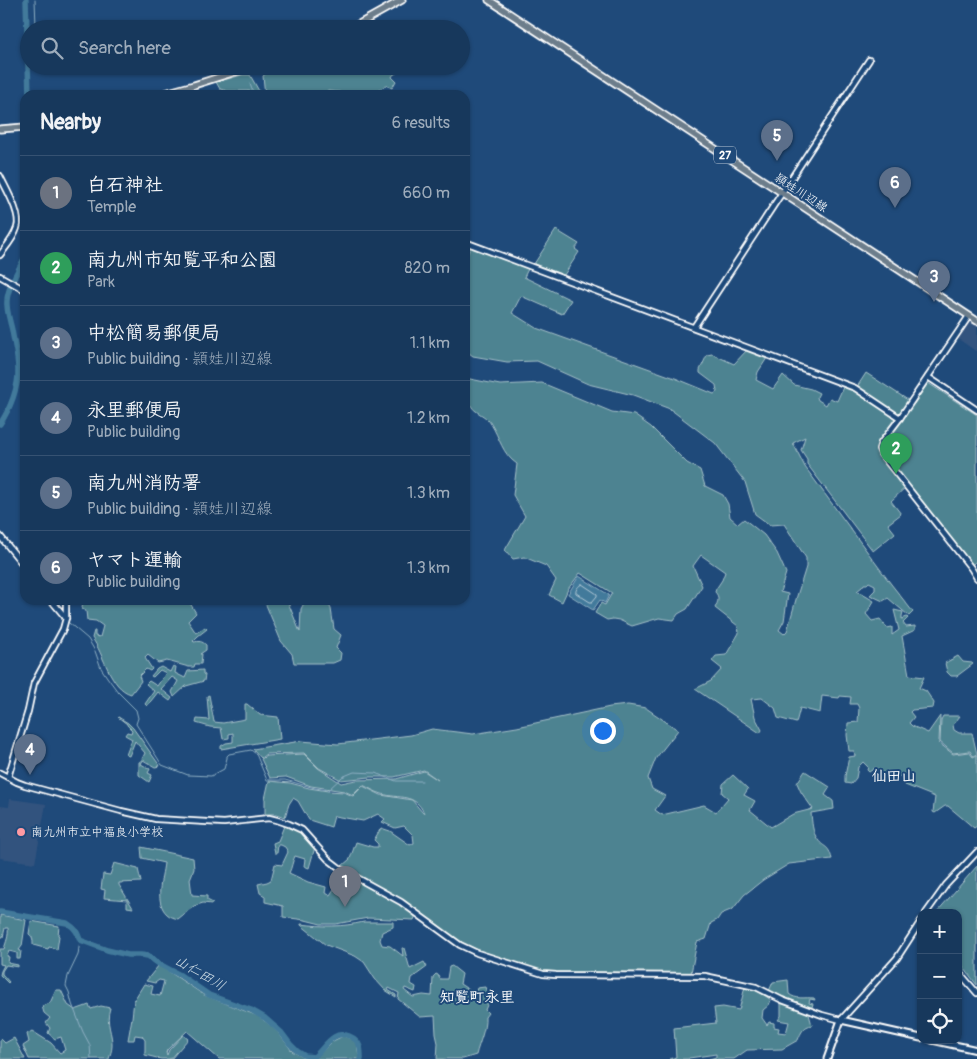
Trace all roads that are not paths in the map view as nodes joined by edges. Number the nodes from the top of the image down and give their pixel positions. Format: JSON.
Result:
{"nodes":[{"id":1,"x":402,"y":0,"type":"edge"},
{"id":2,"x":489,"y":0,"type":"edge"},
{"id":3,"x":366,"y":20,"type":"edge"},
{"id":4,"x":869,"y":60,"type":"dead end"},
{"id":5,"x":226,"y":75,"type":"edge"},
{"id":6,"x":176,"y":90,"type":"edge"},
{"id":7,"x":20,"y":128,"type":"edge"},
{"id":8,"x":0,"y":129,"type":"edge"},
{"id":9,"x":0,"y":176,"type":"edge"},
{"id":10,"x":782,"y":192,"type":"junction"},
{"id":11,"x":470,"y":244,"type":"edge"},
{"id":12,"x":0,"y":255,"type":"edge"},
{"id":13,"x":0,"y":276,"type":"edge"},
{"id":14,"x":20,"y":287,"type":"edge"},
{"id":15,"x":969,"y":316,"type":"junction"},
{"id":16,"x":977,"y":321,"type":"edge"},
{"id":17,"x":694,"y":327,"type":"junction"},
{"id":18,"x":928,"y":377,"type":"junction"},
{"id":19,"x":977,"y":410,"type":"edge"},
{"id":20,"x":900,"y":418,"type":"junction"},
{"id":21,"x":0,"y":536,"type":"edge"},
{"id":22,"x":20,"y":561,"type":"edge"},
{"id":23,"x":977,"y":578,"type":"edge"},
{"id":24,"x":55,"y":605,"type":"edge"},
{"id":25,"x":66,"y":605,"type":"edge"},
{"id":26,"x":66,"y":618,"type":"junction"},
{"id":27,"x":0,"y":773,"type":"edge"},
{"id":28,"x":8,"y":777,"type":"junction"},
{"id":29,"x":977,"y":852,"type":"edge"},
{"id":30,"x":929,"y":909,"type":"edge"},
{"id":31,"x":917,"y":928,"type":"edge"},
{"id":32,"x":962,"y":976,"type":"edge"},
{"id":33,"x":977,"y":993,"type":"edge"},
{"id":34,"x":840,"y":1020,"type":"junction"},
{"id":35,"x":917,"y":1037,"type":"edge"},
{"id":36,"x":950,"y":1044,"type":"edge"},
{"id":37,"x":977,"y":1050,"type":"edge"},
{"id":38,"x":827,"y":1059,"type":"edge"}],
"edges":[{"from":1,"to":3,"type":"main road"},
{"from":2,"to":10,"type":"main road","name":"頴娃川辺線","number":"27"},
{"from":4,"to":10,"type":"street"},
{"from":5,"to":6,"type":"main road"},
{"from":7,"to":8,"type":"main road"},
{"from":9,"to":12,"type":"street"},
{"from":10,"to":15,"type":"main road","name":"頴娃川辺線","number":"27"},
{"from":10,"to":17,"type":"street"},
{"from":11,"to":17,"type":"street"},
{"from":13,"to":14,"type":"street"},
{"from":15,"to":16,"type":"main road","name":"頴娃川辺線","number":"27"},
{"from":15,"to":18,"type":"street"},
{"from":17,"to":20,"type":"street"},
{"from":18,"to":19,"type":"street"},
{"from":18,"to":20,"type":"street"},
{"from":20,"to":23,"type":"street"},
{"from":21,"to":22,"type":"street"},
{"from":24,"to":26,"type":"street"},
{"from":25,"to":26,"type":"street"},
{"from":26,"to":28,"type":"street"},
{"from":27,"to":28,"type":"street"},
{"from":28,"to":34,"type":"street"},
{"from":29,"to":30,"type":"street"},
{"from":31,"to":34,"type":"street"},
{"from":32,"to":33,"type":"street"},
{"from":34,"to":35,"type":"main road"},
{"from":34,"to":38,"type":"main road"},
{"from":36,"to":37,"type":"main road"}]}
